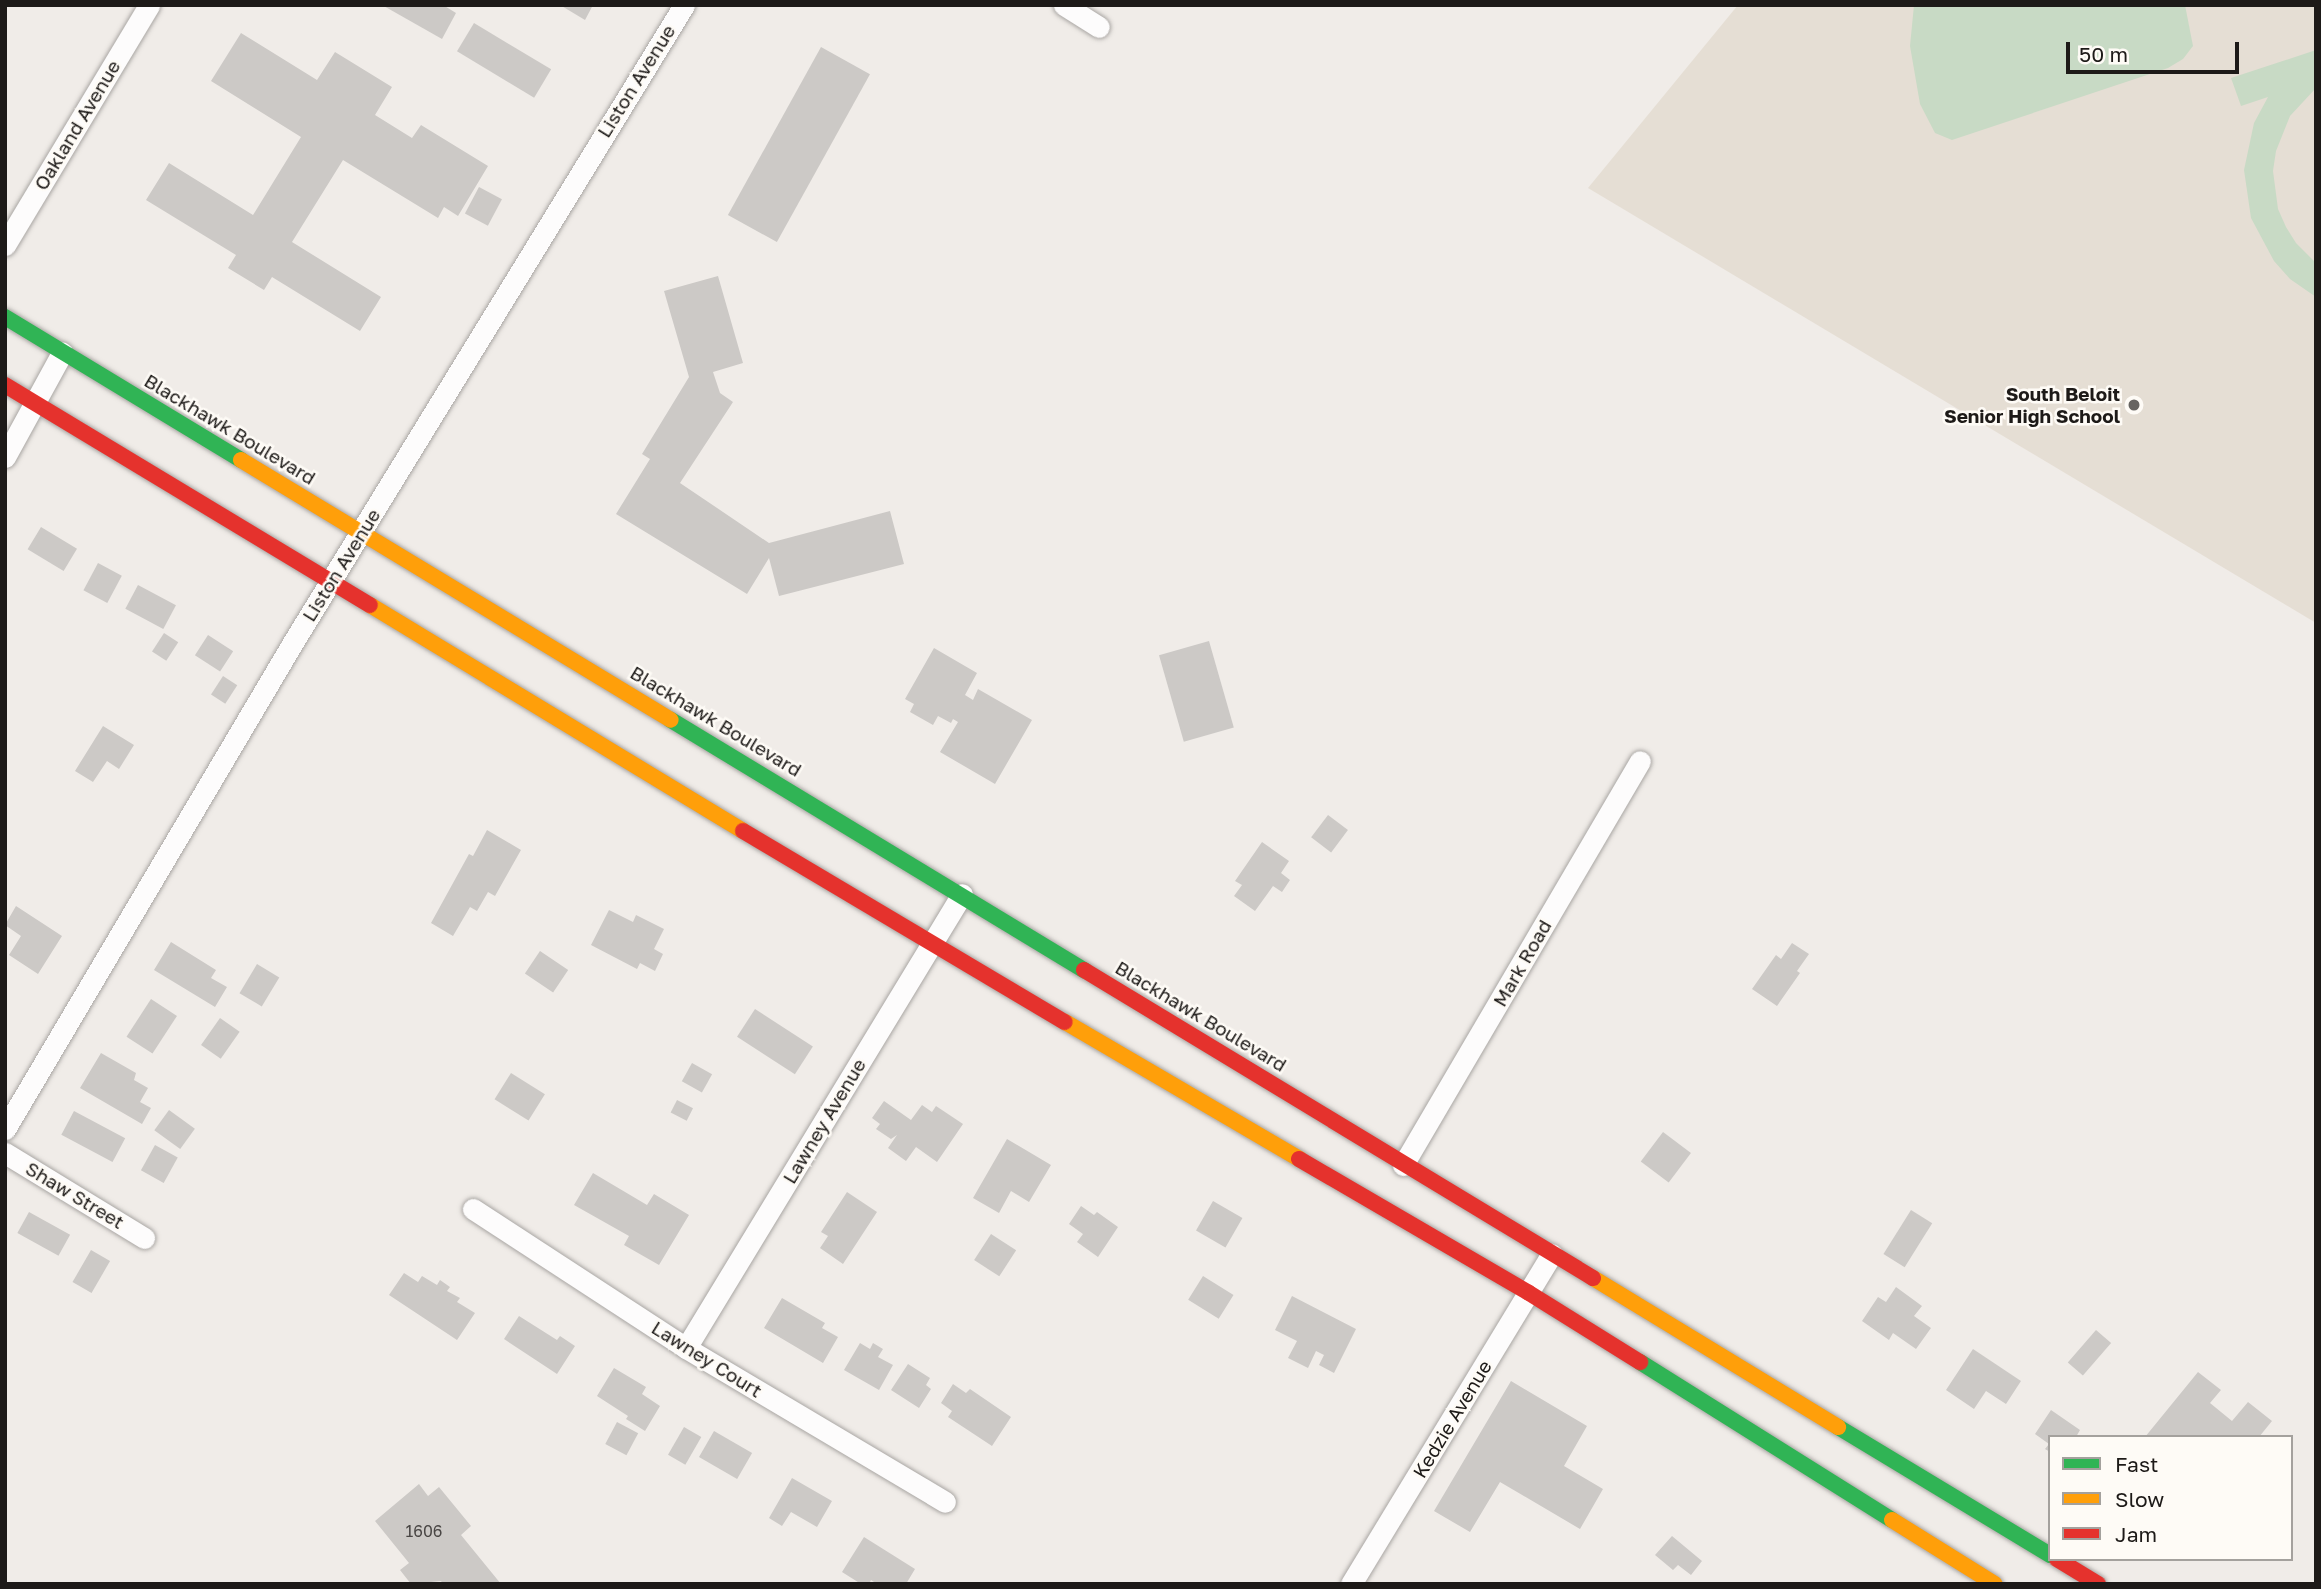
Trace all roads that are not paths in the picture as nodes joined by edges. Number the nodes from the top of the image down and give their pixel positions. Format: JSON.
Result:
{"nodes":[{"id":1,"x":149,"y":5,"type":"edge"},
{"id":2,"x":684,"y":5,"type":"edge"},
{"id":3,"x":1064,"y":5,"type":"edge"},
{"id":4,"x":1099,"y":27,"type":"dead end"},
{"id":5,"x":5,"y":245,"type":"edge"},
{"id":6,"x":5,"y":317,"type":"edge"},
{"id":7,"x":62,"y":353,"type":"junction"},
{"id":8,"x":5,"y":385,"type":"edge"},
{"id":9,"x":35,"y":403,"type":"junction"},
{"id":10,"x":5,"y":457,"type":"edge"},
{"id":11,"x":362,"y":532,"type":"junction"},
{"id":12,"x":330,"y":582,"type":"junction"},
{"id":13,"x":1640,"y":761,"type":"dead end"},
{"id":14,"x":962,"y":894,"type":"junction"},
{"id":15,"x":931,"y":944,"type":"junction"},
{"id":16,"x":5,"y":1129,"type":"edge"},
{"id":17,"x":5,"y":1153,"type":"edge"},
{"id":18,"x":1403,"y":1165,"type":"junction"},
{"id":19,"x":473,"y":1209,"type":"dead end"},
{"id":20,"x":144,"y":1238,"type":"dead end"},
{"id":21,"x":1552,"y":1254,"type":"junction"},
{"id":22,"x":1529,"y":1293,"type":"junction"},
{"id":23,"x":686,"y":1348,"type":"junction"},
{"id":24,"x":945,"y":1502,"type":"dead end"},
{"id":25,"x":2048,"y":1554,"type":"edge"},
{"id":26,"x":2060,"y":1561,"type":"edge"},
{"id":27,"x":1351,"y":1584,"type":"edge"},
{"id":28,"x":1995,"y":1584,"type":"edge"},
{"id":29,"x":2098,"y":1584,"type":"edge"}],
"edges":[{"from":1,"to":5,"type":"street","name":"Oakland Avenue"},
{"from":2,"to":11,"type":"street","name":"Liston Avenue"},
{"from":3,"to":4,"type":"street"},
{"from":6,"to":7,"type":"main road","name":"Blackhawk Boulevard"},
{"from":7,"to":9,"type":"street"},
{"from":7,"to":11,"type":"main road","name":"Blackhawk Boulevard"},
{"from":8,"to":9,"type":"main road"},
{"from":9,"to":10,"type":"street"},
{"from":9,"to":12,"type":"main road"},
{"from":11,"to":12,"type":"street","name":"Liston Avenue"},
{"from":11,"to":14,"type":"main road","name":"Blackhawk Boulevard"},
{"from":12,"to":15,"type":"main road"},
{"from":12,"to":16,"type":"street","name":"Liston Avenue"},
{"from":13,"to":18,"type":"street","name":"Mark Road"},
{"from":14,"to":15,"type":"street","name":"Lawney Avenue"},
{"from":14,"to":18,"type":"main road","name":"Blackhawk Boulevard"},
{"from":15,"to":22,"type":"main road"},
{"from":15,"to":23,"type":"street","name":"Lawney Avenue"},
{"from":17,"to":20,"type":"street","name":"Shaw Street"},
{"from":18,"to":21,"type":"main road","name":"Blackhawk Boulevard"},
{"from":19,"to":23,"type":"street","name":"Lawney Court"},
{"from":21,"to":22,"type":"street","name":"Kedzie Avenue"},
{"from":21,"to":25,"type":"main road","name":"Blackhawk Boulevard"},
{"from":22,"to":27,"type":"street","name":"Kedzie Avenue"},
{"from":22,"to":28,"type":"main road"},
{"from":23,"to":24,"type":"street","name":"Lawney Court"},
{"from":26,"to":29,"type":"main road"}]}
